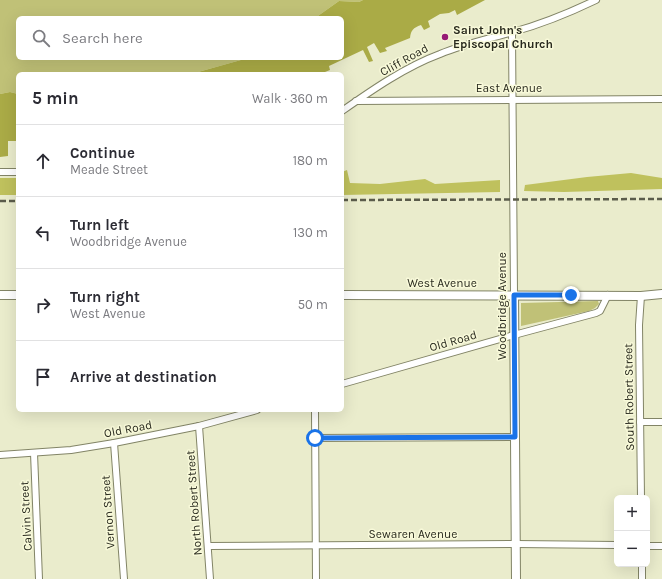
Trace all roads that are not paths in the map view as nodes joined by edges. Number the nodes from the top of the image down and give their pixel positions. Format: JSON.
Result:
{"nodes":[{"id":1,"x":596,"y":0,"type":"edge"},
{"id":2,"x":512,"y":33,"type":"junction"},
{"id":3,"x":662,"y":98,"type":"edge"},
{"id":4,"x":513,"y":99,"type":"junction"},
{"id":5,"x":356,"y":101,"type":"junction"},
{"id":6,"x":344,"y":110,"type":"edge"},
{"id":7,"x":0,"y":172,"type":"edge"},
{"id":8,"x":16,"y":172,"type":"edge"},
{"id":9,"x":344,"y":294,"type":"edge"},
{"id":10,"x":662,"y":294,"type":"edge"},
{"id":11,"x":0,"y":295,"type":"edge"},
{"id":12,"x":16,"y":295,"type":"edge"},
{"id":13,"x":514,"y":295,"type":"junction"},
{"id":14,"x":608,"y":295,"type":"junction"},
{"id":15,"x":641,"y":296,"type":"junction"},
{"id":16,"x":514,"y":335,"type":"junction"},
{"id":17,"x":344,"y":383,"type":"edge"},
{"id":18,"x":250,"y":412,"type":"edge"},
{"id":19,"x":315,"y":412,"type":"edge"},
{"id":20,"x":640,"y":422,"type":"junction"},
{"id":21,"x":662,"y":422,"type":"edge"},
{"id":22,"x":199,"y":426,"type":"junction"},
{"id":23,"x":515,"y":437,"type":"junction"},
{"id":24,"x":315,"y":438,"type":"junction"},
{"id":25,"x":114,"y":443,"type":"junction"},
{"id":26,"x":34,"y":452,"type":"junction"},
{"id":27,"x":0,"y":454,"type":"edge"},
{"id":28,"x":641,"y":495,"type":"edge"},
{"id":29,"x":516,"y":544,"type":"junction"},
{"id":30,"x":316,"y":545,"type":"junction"},
{"id":31,"x":614,"y":545,"type":"edge"},
{"id":32,"x":208,"y":546,"type":"junction"},
{"id":33,"x":650,"y":546,"type":"edge"},
{"id":34,"x":662,"y":546,"type":"edge"},
{"id":35,"x":642,"y":567,"type":"edge"},
{"id":36,"x":40,"y":579,"type":"edge"},
{"id":37,"x":124,"y":579,"type":"edge"},
{"id":38,"x":210,"y":579,"type":"edge"},
{"id":39,"x":316,"y":579,"type":"edge"},
{"id":40,"x":516,"y":579,"type":"edge"},
{"id":41,"x":642,"y":579,"type":"edge"}],
"edges":[{"from":1,"to":2,"type":"street","name":"Cliff Road"},
{"from":2,"to":4,"type":"street","name":"Woodbridge Avenue"},
{"from":2,"to":5,"type":"street","name":"Cliff Road"},
{"from":3,"to":4,"type":"street","name":"East Avenue"},
{"from":4,"to":5,"type":"street","name":"East Avenue"},
{"from":4,"to":13,"type":"street","name":"Woodbridge Avenue"},
{"from":5,"to":6,"type":"street","name":"Cliff Road"},
{"from":7,"to":8,"type":"street"},
{"from":9,"to":13,"type":"street","name":"West Avenue"},
{"from":10,"to":15,"type":"street","name":"West Avenue"},
{"from":11,"to":12,"type":"street"},
{"from":13,"to":14,"type":"street","name":"West Avenue"},
{"from":13,"to":16,"type":"street","name":"Woodbridge Avenue"},
{"from":14,"to":15,"type":"street","name":"West Avenue"},
{"from":14,"to":16,"type":"street","name":"Old Road"},
{"from":15,"to":20,"type":"street","name":"South Robert Street"},
{"from":16,"to":17,"type":"street","name":"Old Road"},
{"from":16,"to":23,"type":"street","name":"Woodbridge Avenue"},
{"from":18,"to":22,"type":"street","name":"Old Road"},
{"from":19,"to":24,"type":"street"},
{"from":20,"to":21,"type":"street"},
{"from":20,"to":28,"type":"street","name":"South Robert Street"},
{"from":22,"to":25,"type":"street","name":"Old Road"},
{"from":22,"to":32,"type":"street","name":"North Robert Street"},
{"from":23,"to":24,"type":"street"},
{"from":23,"to":29,"type":"street","name":"Woodbridge Avenue"},
{"from":24,"to":30,"type":"street"},
{"from":25,"to":26,"type":"street","name":"Old Road"},
{"from":25,"to":37,"type":"street","name":"Vernon Street"},
{"from":26,"to":27,"type":"street","name":"Old Road"},
{"from":26,"to":36,"type":"street","name":"Calvin Street"},
{"from":29,"to":30,"type":"street","name":"Sewaren Avenue"},
{"from":29,"to":31,"type":"street","name":"Sewaren Avenue"},
{"from":29,"to":40,"type":"street","name":"Woodbridge Avenue"},
{"from":30,"to":32,"type":"street","name":"Sewaren Avenue"},
{"from":30,"to":39,"type":"street"},
{"from":32,"to":38,"type":"street","name":"North Robert Street"},
{"from":33,"to":34,"type":"street"},
{"from":35,"to":41,"type":"street"}]}
